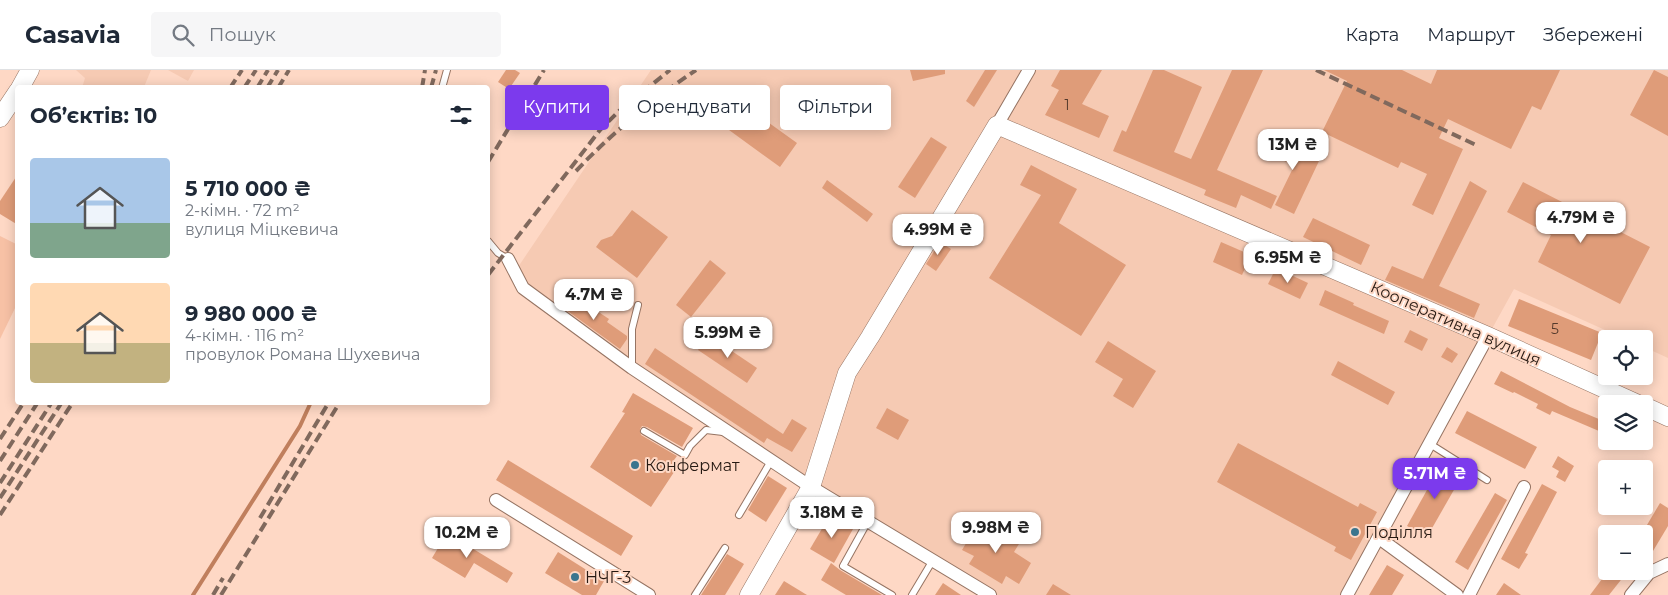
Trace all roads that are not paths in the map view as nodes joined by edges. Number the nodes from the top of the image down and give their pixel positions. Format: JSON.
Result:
{"nodes":[{"id":1,"x":30,"y":70,"type":"edge"},
{"id":2,"x":447,"y":70,"type":"edge"},
{"id":3,"x":1029,"y":70,"type":"edge"},
{"id":4,"x":22,"y":85,"type":"edge"},
{"id":5,"x":443,"y":85,"type":"edge"},
{"id":6,"x":15,"y":96,"type":"edge"},
{"id":7,"x":0,"y":118,"type":"edge"},
{"id":8,"x":997,"y":125,"type":"junction"},
{"id":9,"x":490,"y":243,"type":"edge"},
{"id":10,"x":508,"y":259,"type":"joint"},
{"id":11,"x":638,"y":305,"type":"dead end"},
{"id":12,"x":1488,"y":336,"type":"junction"},
{"id":13,"x":632,"y":368,"type":"junction"},
{"id":14,"x":1618,"y":395,"type":"edge"},
{"id":15,"x":1653,"y":410,"type":"edge"},
{"id":16,"x":1668,"y":417,"type":"edge"},
{"id":17,"x":644,"y":431,"type":"dead end"},
{"id":18,"x":730,"y":432,"type":"junction"},
{"id":19,"x":1430,"y":444,"type":"junction"},
{"id":20,"x":771,"y":460,"type":"junction"},
{"id":21,"x":1487,"y":480,"type":"dead end"},
{"id":22,"x":811,"y":487,"type":"junction"},
{"id":23,"x":1524,"y":487,"type":"dead end"},
{"id":24,"x":496,"y":500,"type":"dead end"},
{"id":25,"x":739,"y":515,"type":"dead end"},
{"id":26,"x":868,"y":521,"type":"junction"},
{"id":27,"x":1379,"y":538,"type":"junction"},
{"id":28,"x":725,"y":548,"type":"dead end"},
{"id":29,"x":932,"y":560,"type":"junction"},
{"id":30,"x":1668,"y":564,"type":"edge"},
{"id":31,"x":649,"y":595,"type":"edge"},
{"id":32,"x":695,"y":595,"type":"edge"},
{"id":33,"x":749,"y":595,"type":"edge"},
{"id":34,"x":892,"y":595,"type":"edge"},
{"id":35,"x":912,"y":595,"type":"edge"},
{"id":36,"x":990,"y":595,"type":"edge"},
{"id":37,"x":1347,"y":595,"type":"edge"},
{"id":38,"x":1457,"y":595,"type":"edge"},
{"id":39,"x":1469,"y":595,"type":"edge"},
{"id":40,"x":1631,"y":595,"type":"edge"}],
"edges":[{"from":1,"to":4,"type":"street"},
{"from":2,"to":5,"type":"lane"},
{"from":3,"to":8,"type":"street"},
{"from":6,"to":7,"type":"street"},
{"from":8,"to":12,"type":"street","name":"Кооперативна вулиця"},
{"from":8,"to":22,"type":"street"},
{"from":9,"to":10,"type":"lane"},
{"from":10,"to":13,"type":"street"},
{"from":11,"to":13,"type":"lane"},
{"from":12,"to":14,"type":"street","name":"Кооперативна вулиця"},
{"from":12,"to":19,"type":"street"},
{"from":13,"to":18,"type":"street"},
{"from":15,"to":16,"type":"street"},
{"from":17,"to":18,"type":"lane"},
{"from":18,"to":20,"type":"street"},
{"from":19,"to":21,"type":"lane"},
{"from":19,"to":27,"type":"street"},
{"from":20,"to":22,"type":"street"},
{"from":20,"to":25,"type":"lane"},
{"from":22,"to":26,"type":"street"},
{"from":22,"to":33,"type":"street"},
{"from":23,"to":39,"type":"street"},
{"from":24,"to":31,"type":"street"},
{"from":26,"to":29,"type":"street"},
{"from":26,"to":34,"type":"lane"},
{"from":27,"to":37,"type":"street"},
{"from":27,"to":38,"type":"street"},
{"from":28,"to":32,"type":"lane"},
{"from":29,"to":35,"type":"lane"},
{"from":29,"to":36,"type":"street"},
{"from":30,"to":40,"type":"street"}]}
